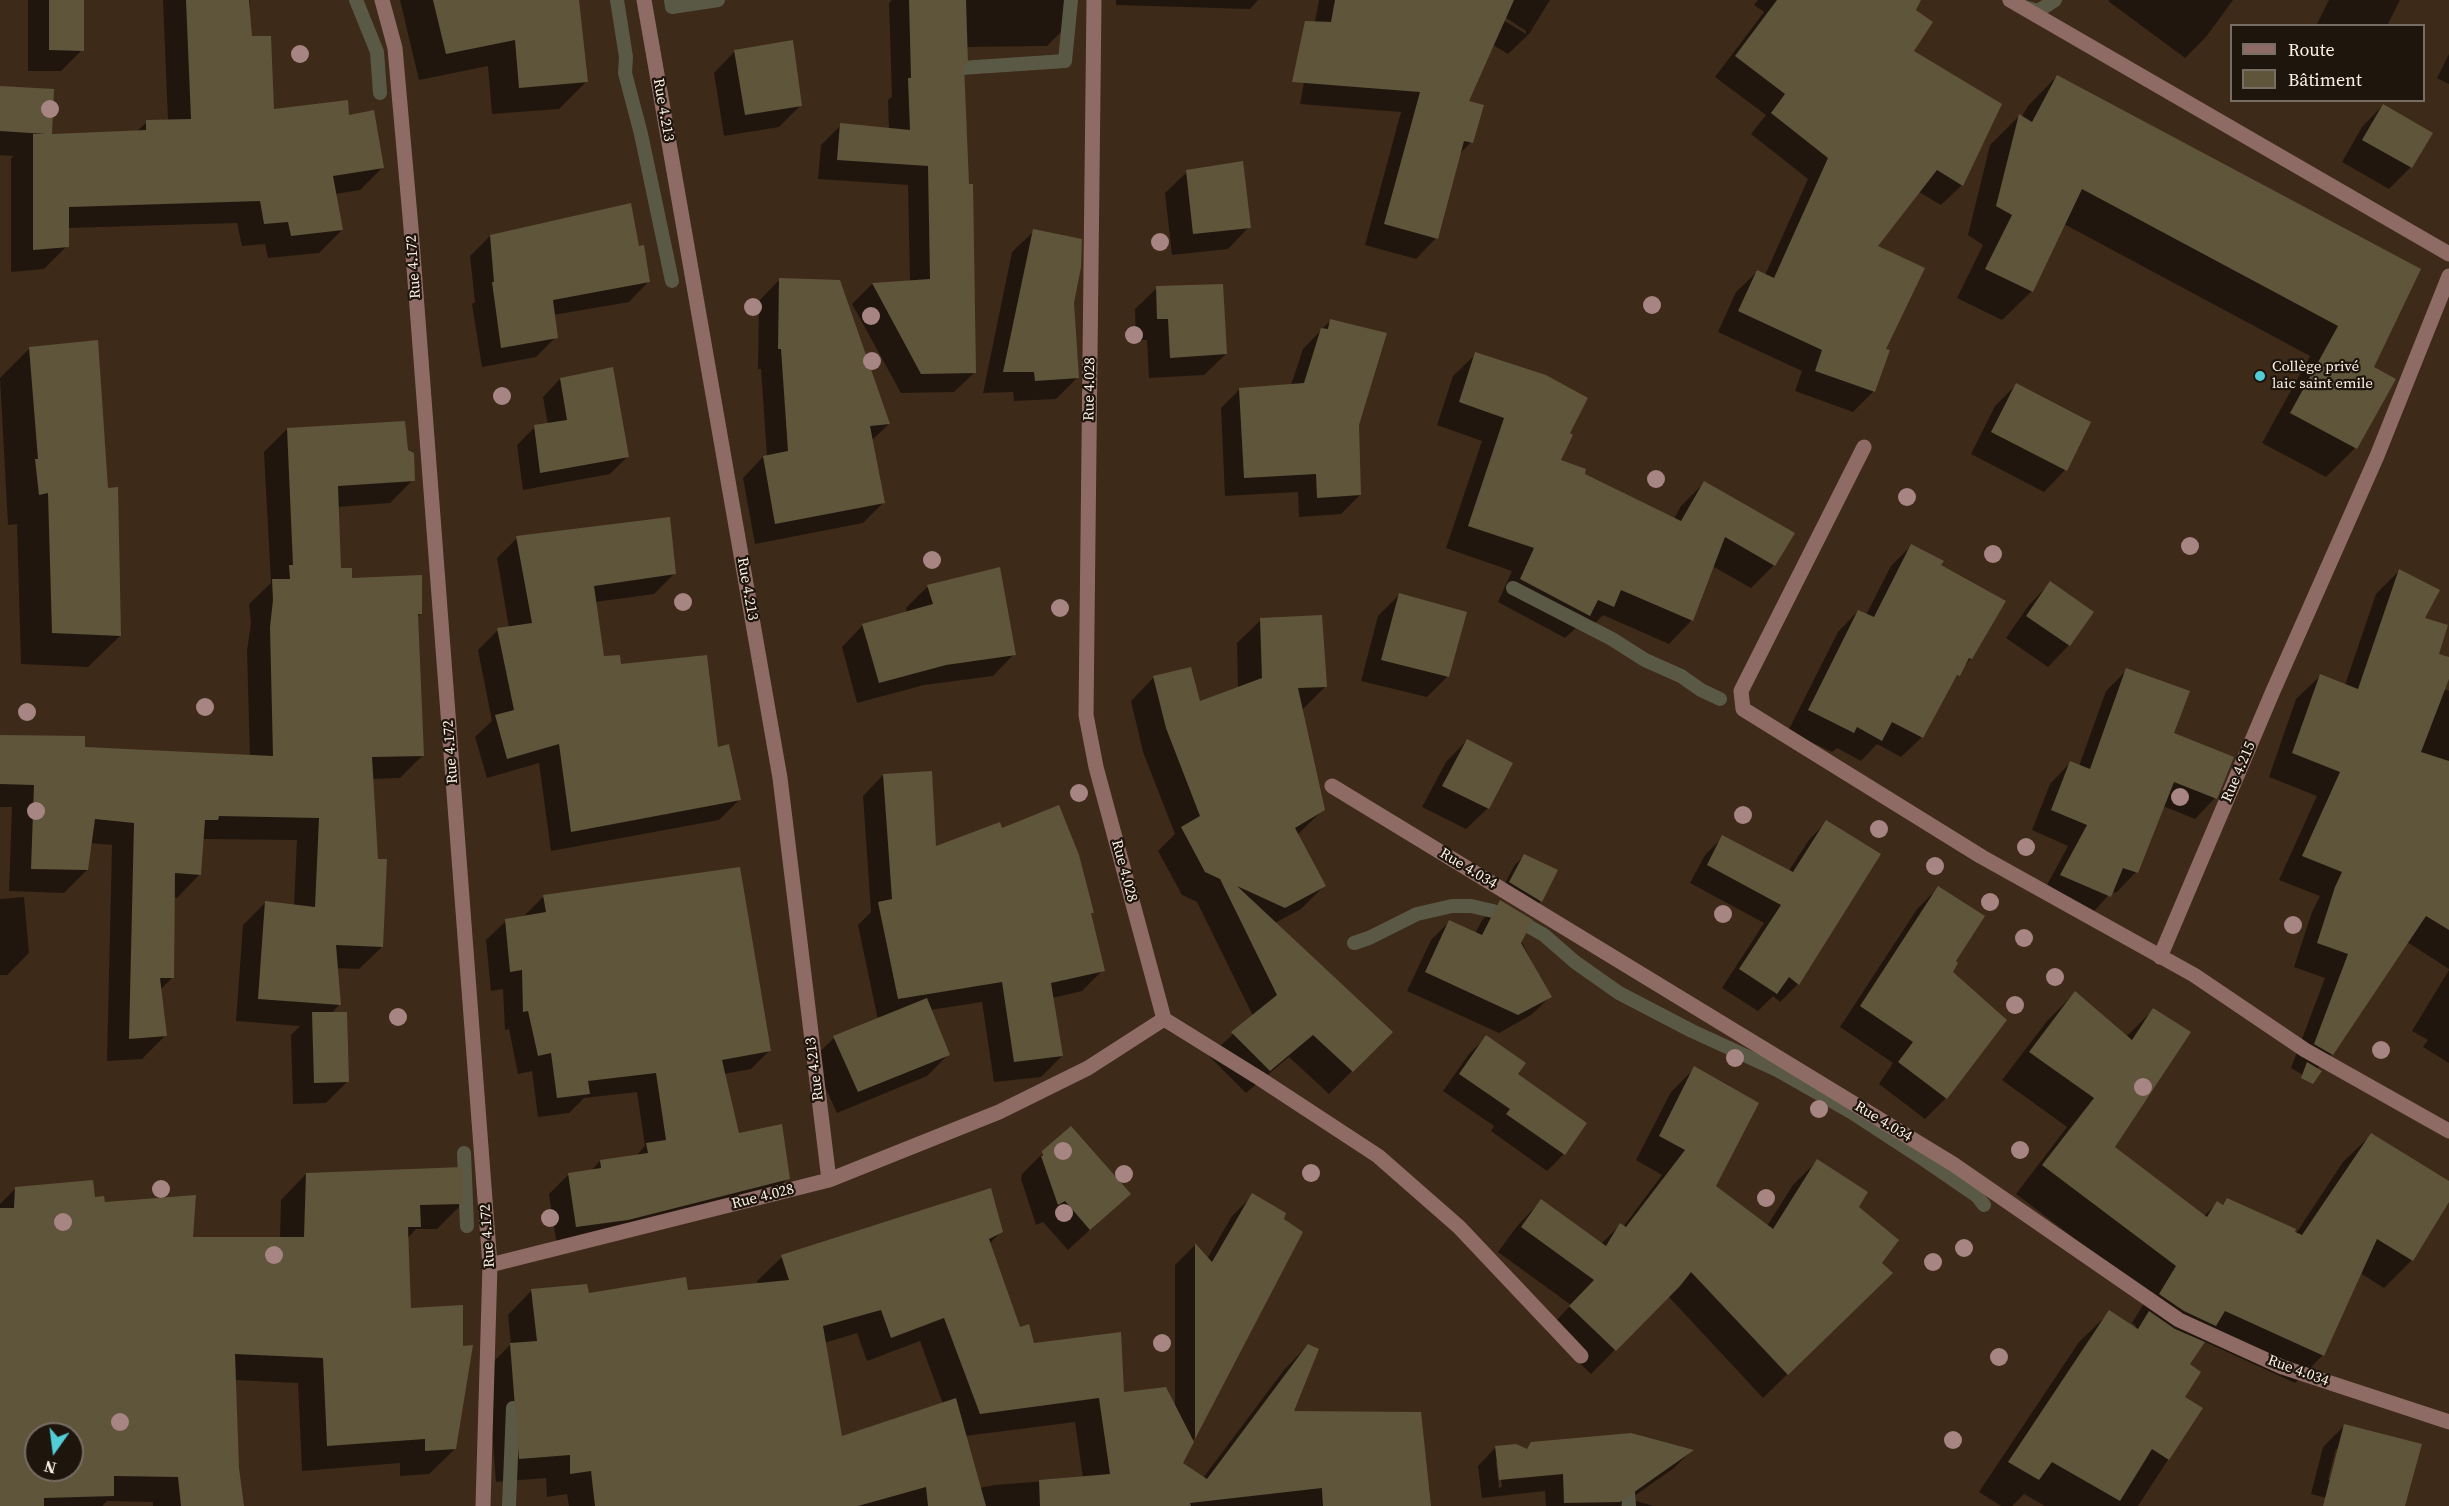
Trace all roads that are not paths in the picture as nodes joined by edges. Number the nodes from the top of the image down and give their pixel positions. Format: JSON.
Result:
{"nodes":[{"id":1,"x":381,"y":0,"type":"edge"},
{"id":2,"x":644,"y":0,"type":"edge"},
{"id":3,"x":1094,"y":0,"type":"edge"},
{"id":4,"x":2010,"y":0,"type":"edge"},
{"id":5,"x":2449,"y":254,"type":"edge"},
{"id":6,"x":2449,"y":276,"type":"edge"},
{"id":7,"x":1864,"y":447,"type":"dead end"},
{"id":8,"x":1332,"y":786,"type":"dead end"},
{"id":9,"x":2160,"y":957,"type":"junction"},
{"id":10,"x":1164,"y":1019,"type":"junction"},
{"id":11,"x":2449,"y":1131,"type":"edge"},
{"id":12,"x":829,"y":1180,"type":"junction"},
{"id":13,"x":490,"y":1265,"type":"junction"},
{"id":14,"x":1581,"y":1356,"type":"dead end"},
{"id":15,"x":2449,"y":1422,"type":"edge"},
{"id":16,"x":483,"y":1506,"type":"edge"}],
"edges":[{"from":1,"to":13,"type":"street","name":"Rue 4.172"},
{"from":2,"to":12,"type":"street","name":"Rue 4.213"},
{"from":3,"to":10,"type":"street","name":"Rue 4.028"},
{"from":4,"to":5,"type":"street"},
{"from":6,"to":9,"type":"street","name":"Rue 4.215"},
{"from":7,"to":9,"type":"street"},
{"from":8,"to":15,"type":"street","name":"Rue 4.034"},
{"from":9,"to":11,"type":"street"},
{"from":10,"to":12,"type":"street","name":"Rue 4.028"},
{"from":10,"to":14,"type":"street"},
{"from":12,"to":13,"type":"street","name":"Rue 4.028"},
{"from":13,"to":16,"type":"street","name":"Rue 4.172"}]}
